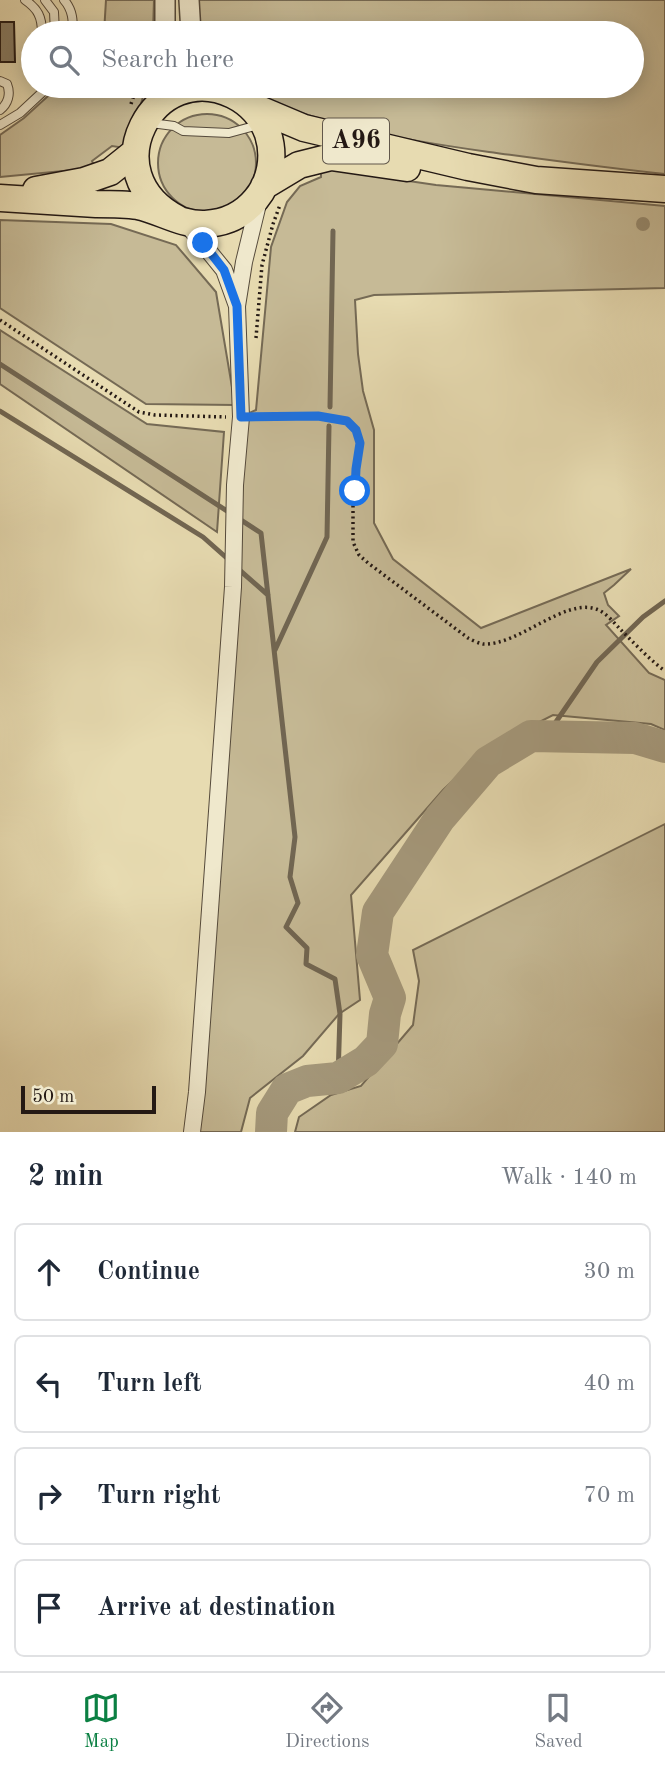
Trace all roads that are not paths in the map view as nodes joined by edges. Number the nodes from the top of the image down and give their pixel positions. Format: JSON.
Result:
{"nodes":[{"id":1,"x":24,"y":0,"type":"edge"},
{"id":2,"x":45,"y":0,"type":"edge"},
{"id":3,"x":64,"y":0,"type":"edge"},
{"id":4,"x":165,"y":0,"type":"edge"},
{"id":5,"x":188,"y":0,"type":"edge"},
{"id":6,"x":42,"y":21,"type":"edge"},
{"id":7,"x":54,"y":21,"type":"edge"},
{"id":8,"x":74,"y":21,"type":"edge"},
{"id":9,"x":165,"y":21,"type":"edge"},
{"id":10,"x":190,"y":21,"type":"edge"},
{"id":11,"x":0,"y":81,"type":"edge"},
{"id":12,"x":33,"y":98,"type":"edge"},
{"id":13,"x":156,"y":98,"type":"edge"},
{"id":14,"x":169,"y":98,"type":"edge"},
{"id":15,"x":238,"y":98,"type":"edge"},
{"id":16,"x":0,"y":110,"type":"edge"},
{"id":17,"x":265,"y":116,"type":"junction"},
{"id":18,"x":148,"y":117,"type":"junction"},
{"id":19,"x":0,"y":125,"type":"edge"},
{"id":20,"x":135,"y":152,"type":"junction"},
{"id":21,"x":468,"y":167,"type":"junction"},
{"id":22,"x":263,"y":189,"type":"junction"},
{"id":23,"x":665,"y":189,"type":"edge"},
{"id":24,"x":0,"y":197,"type":"edge"},
{"id":25,"x":181,"y":220,"type":"junction"},
{"id":26,"x":237,"y":306,"type":"junction"},
{"id":27,"x":192,"y":1132,"type":"edge"}],
"edges":[{"from":1,"to":6,"type":"lane"},
{"from":2,"to":7,"type":"lane"},
{"from":3,"to":8,"type":"lane"},
{"from":4,"to":9,"type":"street"},
{"from":5,"to":10,"type":"street"},
{"from":11,"to":16,"type":"lane"},
{"from":12,"to":19,"type":"lane"},
{"from":13,"to":18,"type":"street"},
{"from":14,"to":18,"type":"highway","number":"A96"},
{"from":15,"to":17,"type":"highway","number":"A96"},
{"from":17,"to":18,"type":"lane"},
{"from":17,"to":21,"type":"highway","number":"A96"},
{"from":17,"to":22,"type":"highway"},
{"from":18,"to":20,"type":"highway"},
{"from":20,"to":24,"type":"highway","number":"A96"},
{"from":20,"to":25,"type":"highway"},
{"from":21,"to":22,"type":"highway","number":"A96"},
{"from":21,"to":23,"type":"highway","number":"A96"},
{"from":22,"to":25,"type":"highway","number":"A96"},
{"from":22,"to":26,"type":"street"},
{"from":24,"to":25,"type":"highway","number":"A96"},
{"from":25,"to":26,"type":"street"},
{"from":26,"to":27,"type":"street"}]}
